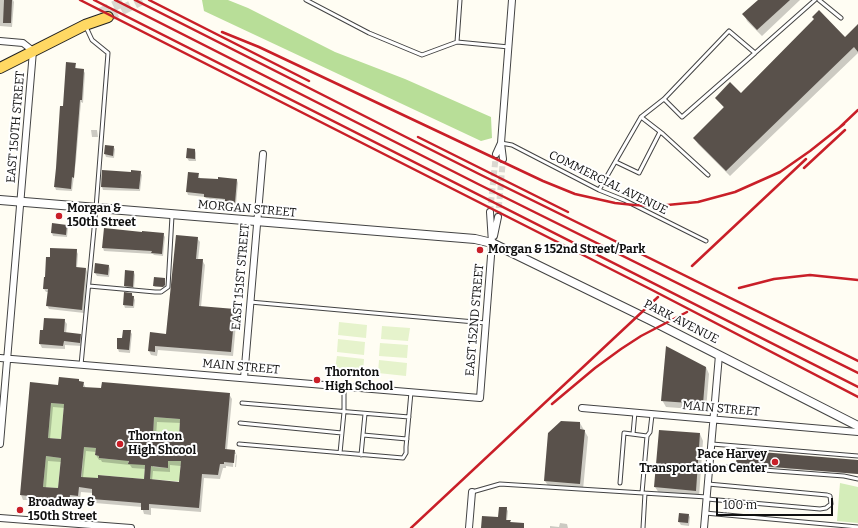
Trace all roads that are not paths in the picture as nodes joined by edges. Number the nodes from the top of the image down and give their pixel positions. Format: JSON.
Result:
{"nodes":[{"id":1,"x":306,"y":0,"type":"edge"},
{"id":2,"x":460,"y":0,"type":"edge"},
{"id":3,"x":512,"y":0,"type":"edge"},
{"id":4,"x":815,"y":0,"type":"edge"},
{"id":5,"x":819,"y":0,"type":"edge"},
{"id":6,"x":104,"y":15,"type":"tunnel mouth"},
{"id":7,"x":841,"y":18,"type":"dead end"},
{"id":8,"x":84,"y":25,"type":"junction"},
{"id":9,"x":0,"y":41,"type":"edge"},
{"id":10,"x":457,"y":42,"type":"junction"},
{"id":11,"x":509,"y":47,"type":"junction"},
{"id":12,"x":33,"y":51,"type":"junction"},
{"id":13,"x":755,"y":53,"type":"junction"},
{"id":14,"x":0,"y":68,"type":"edge"},
{"id":15,"x":664,"y":99,"type":"junction"},
{"id":16,"x":641,"y":117,"type":"junction"},
{"id":17,"x":660,"y":132,"type":"junction"},
{"id":18,"x":501,"y":143,"type":"junction"},
{"id":19,"x":263,"y":154,"type":"dead end"},
{"id":20,"x":496,"y":154,"type":"tunnel mouth"},
{"id":21,"x":503,"y":159,"type":"tunnel mouth"},
{"id":22,"x":616,"y":162,"type":"junction"},
{"id":23,"x":708,"y":176,"type":"dead end"},
{"id":24,"x":599,"y":190,"type":"junction"},
{"id":25,"x":0,"y":200,"type":"edge"},
{"id":26,"x":21,"y":202,"type":"junction"},
{"id":27,"x":96,"y":208,"type":"junction"},
{"id":28,"x":490,"y":212,"type":"tunnel mouth"},
{"id":29,"x":172,"y":214,"type":"junction"},
{"id":30,"x":498,"y":217,"type":"tunnel mouth"},
{"id":31,"x":257,"y":221,"type":"junction"},
{"id":32,"x":706,"y":241,"type":"dead end"},
{"id":33,"x":492,"y":243,"type":"junction"},
{"id":34,"x":89,"y":286,"type":"junction"},
{"id":35,"x":250,"y":302,"type":"junction"},
{"id":36,"x":486,"y":323,"type":"junction"},
{"id":37,"x":719,"y":355,"type":"junction"},
{"id":38,"x":0,"y":358,"type":"edge"},
{"id":39,"x":7,"y":359,"type":"junction"},
{"id":40,"x":82,"y":365,"type":"junction"},
{"id":41,"x":244,"y":378,"type":"junction"},
{"id":42,"x":344,"y":387,"type":"junction"},
{"id":43,"x":411,"y":392,"type":"junction"},
{"id":44,"x":480,"y":398,"type":"joint"},
{"id":45,"x":242,"y":403,"type":"dead end"},
{"id":46,"x":582,"y":408,"type":"dead end"},
{"id":47,"x":344,"y":412,"type":"junction"},
{"id":48,"x":635,"y":412,"type":"junction"},
{"id":49,"x":365,"y":414,"type":"junction"},
{"id":50,"x":652,"y":414,"type":"junction"},
{"id":51,"x":409,"y":417,"type":"junction"},
{"id":52,"x":714,"y":419,"type":"junction"},
{"id":53,"x":240,"y":423,"type":"dead end"},
{"id":54,"x":858,"y":426,"type":"edge"},
{"id":55,"x":858,"y":432,"type":"edge"},
{"id":56,"x":342,"y":433,"type":"junction"},
{"id":57,"x":633,"y":434,"type":"junction"},
{"id":58,"x":363,"y":435,"type":"junction"},
{"id":59,"x":647,"y":436,"type":"junction"},
{"id":60,"x":407,"y":439,"type":"junction"},
{"id":61,"x":0,"y":444,"type":"edge"},
{"id":62,"x":238,"y":444,"type":"dead end"},
{"id":63,"x":712,"y":444,"type":"junction"},
{"id":64,"x":340,"y":453,"type":"junction"},
{"id":65,"x":361,"y":455,"type":"junction"},
{"id":66,"x":858,"y":456,"type":"edge"},
{"id":67,"x":710,"y":466,"type":"junction"},
{"id":68,"x":858,"y":479,"type":"edge"},
{"id":69,"x":620,"y":483,"type":"dead end"},
{"id":70,"x":708,"y":484,"type":"junction"},
{"id":71,"x":472,"y":492,"type":"joint"},
{"id":72,"x":644,"y":493,"type":"junction"},
{"id":73,"x":707,"y":498,"type":"junction"},
{"id":74,"x":706,"y":513,"type":"junction"},
{"id":75,"x":0,"y":518,"type":"edge"},
{"id":76,"x":69,"y":525,"type":"edge"},
{"id":77,"x":858,"y":527,"type":"edge"},
{"id":78,"x":131,"y":528,"type":"edge"},
{"id":79,"x":468,"y":528,"type":"edge"},
{"id":80,"x":643,"y":528,"type":"edge"},
{"id":81,"x":704,"y":528,"type":"edge"}],
"edges":[{"from":1,"to":10,"type":"lane"},
{"from":2,"to":10,"type":"lane"},
{"from":3,"to":11,"type":"street"},
{"from":4,"to":13,"type":"lane"},
{"from":5,"to":7,"type":"lane"},
{"from":6,"to":8,"type":"main road"},
{"from":8,"to":12,"type":"main road"},
{"from":8,"to":27,"type":"lane"},
{"from":9,"to":12,"type":"street"},
{"from":10,"to":11,"type":"lane"},
{"from":11,"to":18,"type":"street"},
{"from":12,"to":14,"type":"main road"},
{"from":12,"to":26,"type":"street","name":"EAST 150TH STREET"},
{"from":13,"to":15,"type":"lane"},
{"from":13,"to":15,"type":"lane"},
{"from":15,"to":16,"type":"lane"},
{"from":16,"to":17,"type":"lane"},
{"from":16,"to":22,"type":"lane"},
{"from":17,"to":22,"type":"lane"},
{"from":17,"to":23,"type":"lane"},
{"from":18,"to":20,"type":"street"},
{"from":18,"to":21,"type":"street"},
{"from":18,"to":24,"type":"lane","name":"COMMERCIAL AVENUE"},
{"from":19,"to":31,"type":"street","name":"EAST 151ST STREET"},
{"from":22,"to":24,"type":"lane"},
{"from":24,"to":32,"type":"lane","name":"COMMERCIAL AVENUE"},
{"from":25,"to":26,"type":"street","name":"MORGAN STREET"},
{"from":26,"to":27,"type":"street","name":"MORGAN STREET"},
{"from":26,"to":39,"type":"street","name":"EAST 150TH STREET"},
{"from":27,"to":29,"type":"street","name":"MORGAN STREET"},
{"from":27,"to":34,"type":"lane"},
{"from":28,"to":33,"type":"street","name":"EAST 152ND STREET"},
{"from":29,"to":31,"type":"street","name":"MORGAN STREET"},
{"from":29,"to":34,"type":"lane"},
{"from":30,"to":33,"type":"street","name":"EAST 152ND STREET"},
{"from":31,"to":33,"type":"street","name":"MORGAN STREET"},
{"from":31,"to":35,"type":"street","name":"EAST 151ST STREET"},
{"from":33,"to":36,"type":"street","name":"EAST 152ND STREET"},
{"from":33,"to":37,"type":"street","name":"PARK AVENUE"},
{"from":34,"to":40,"type":"lane"},
{"from":35,"to":36,"type":"lane"},
{"from":35,"to":41,"type":"street","name":"EAST 151ST STREET"},
{"from":36,"to":44,"type":"street","name":"EAST 152ND STREET"},
{"from":37,"to":52,"type":"street"},
{"from":37,"to":54,"type":"street","name":"PARK AVENUE"},
{"from":38,"to":39,"type":"street","name":"MAIN STREET"},
{"from":39,"to":40,"type":"street","name":"MAIN STREET"},
{"from":39,"to":61,"type":"street","name":"EAST 150TH STREET"},
{"from":40,"to":41,"type":"street","name":"MAIN STREET"},
{"from":41,"to":42,"type":"street","name":"MAIN STREET"},
{"from":42,"to":43,"type":"street","name":"MAIN STREET"},
{"from":42,"to":47,"type":"lane"},
{"from":43,"to":44,"type":"street","name":"MAIN STREET"},
{"from":43,"to":51,"type":"lane"},
{"from":45,"to":47,"type":"lane"},
{"from":46,"to":48,"type":"street","name":"MAIN STREET"},
{"from":47,"to":49,"type":"lane"},
{"from":47,"to":56,"type":"lane"},
{"from":48,"to":50,"type":"street","name":"MAIN STREET"},
{"from":48,"to":57,"type":"lane"},
{"from":49,"to":51,"type":"lane"},
{"from":49,"to":58,"type":"lane"},
{"from":50,"to":52,"type":"street","name":"MAIN STREET"},
{"from":50,"to":59,"type":"lane"},
{"from":51,"to":60,"type":"lane"},
{"from":52,"to":55,"type":"street","name":"MAIN STREET"},
{"from":52,"to":63,"type":"street"},
{"from":53,"to":56,"type":"lane"},
{"from":56,"to":64,"type":"lane"},
{"from":57,"to":59,"type":"lane"},
{"from":57,"to":69,"type":"lane"},
{"from":58,"to":60,"type":"lane"},
{"from":58,"to":65,"type":"lane"},
{"from":59,"to":72,"type":"lane"},
{"from":60,"to":65,"type":"lane"},
{"from":62,"to":64,"type":"lane"},
{"from":63,"to":66,"type":"lane"},
{"from":63,"to":67,"type":"street"},
{"from":64,"to":65,"type":"lane"},
{"from":67,"to":68,"type":"lane"},
{"from":67,"to":70,"type":"street"},
{"from":70,"to":73,"type":"street"},
{"from":70,"to":73,"type":"lane"},
{"from":71,"to":72,"type":"lane"},
{"from":71,"to":79,"type":"street"},
{"from":72,"to":73,"type":"lane"},
{"from":72,"to":80,"type":"lane"},
{"from":73,"to":74,"type":"street"},
{"from":74,"to":77,"type":"lane"},
{"from":74,"to":81,"type":"street"},
{"from":75,"to":76,"type":"street"},
{"from":76,"to":78,"type":"street"}]}
